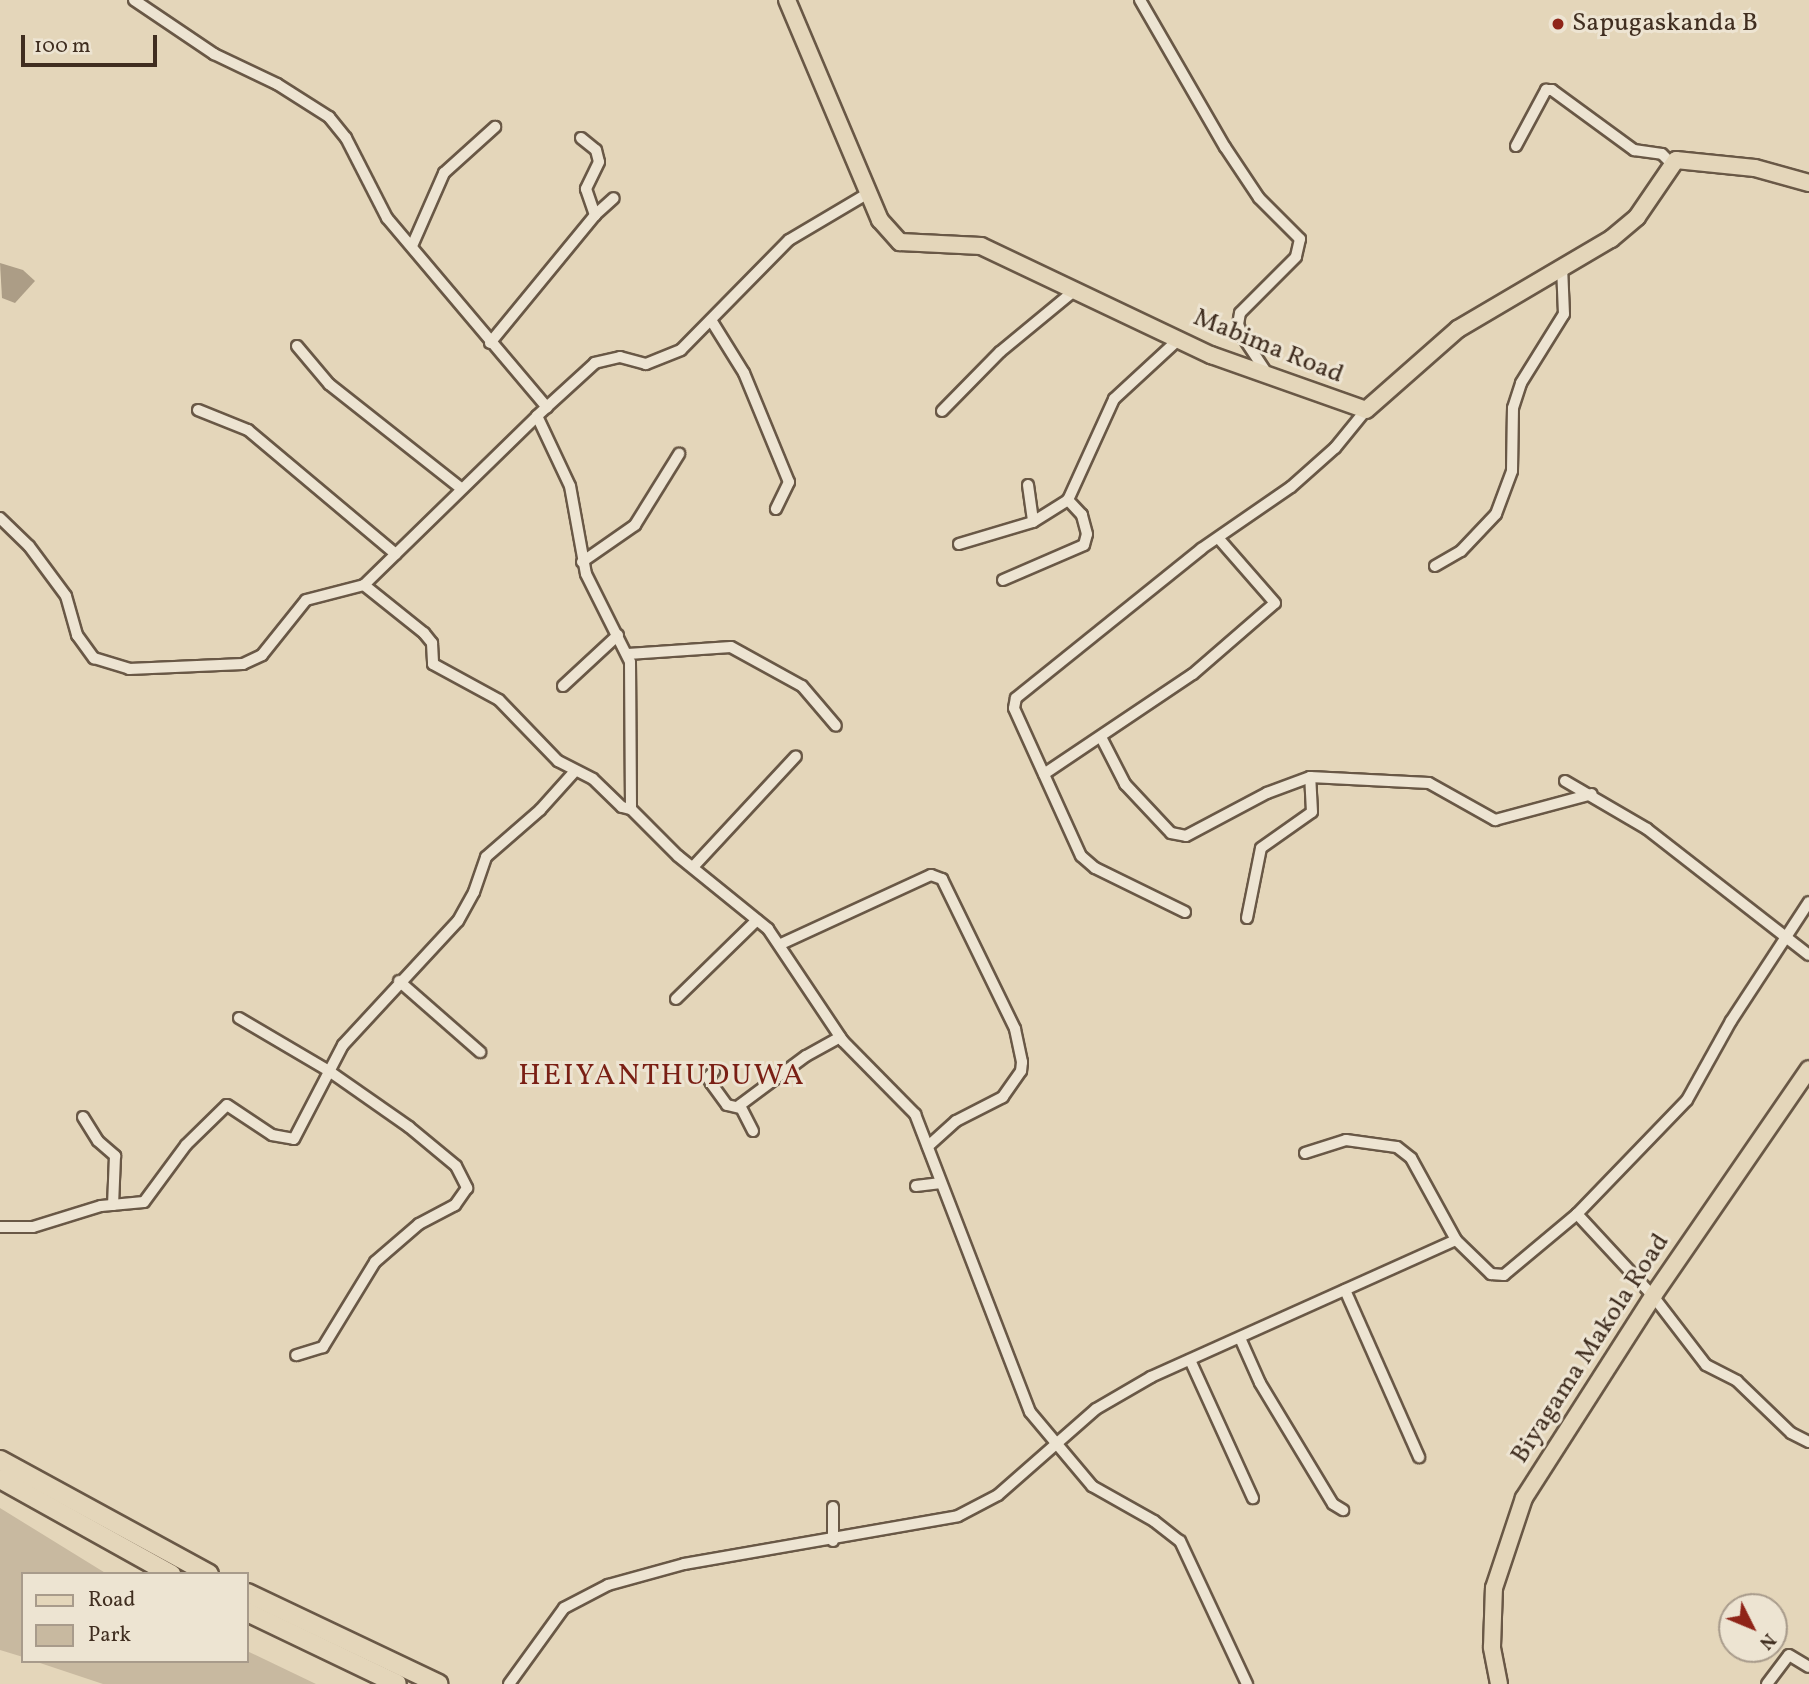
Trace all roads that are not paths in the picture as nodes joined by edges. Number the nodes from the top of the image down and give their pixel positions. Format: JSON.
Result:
{"nodes":[{"id":1,"x":134,"y":0,"type":"edge"},
{"id":2,"x":787,"y":0,"type":"edge"},
{"id":3,"x":1140,"y":0,"type":"edge"},
{"id":4,"x":495,"y":127,"type":"dead end"},
{"id":5,"x":581,"y":138,"type":"dead end"},
{"id":6,"x":1516,"y":146,"type":"dead end"},
{"id":7,"x":1671,"y":163,"type":"junction"},
{"id":8,"x":1809,"y":184,"type":"edge"},
{"id":9,"x":870,"y":192,"type":"junction"},
{"id":10,"x":614,"y":198,"type":"dead end"},
{"id":11,"x":595,"y":215,"type":"junction"},
{"id":12,"x":412,"y":246,"type":"junction"},
{"id":13,"x":1562,"y":267,"type":"junction"},
{"id":14,"x":1074,"y":291,"type":"junction"},
{"id":15,"x":711,"y":320,"type":"junction"},
{"id":16,"x":1180,"y":338,"type":"junction"},
{"id":17,"x":489,"y":343,"type":"junction"},
{"id":18,"x":297,"y":346,"type":"dead end"},
{"id":19,"x":1270,"y":378,"type":"junction"},
{"id":20,"x":547,"y":407,"type":"junction"},
{"id":21,"x":198,"y":410,"type":"dead end"},
{"id":22,"x":1366,"y":410,"type":"junction"},
{"id":23,"x":943,"y":411,"type":"dead end"},
{"id":24,"x":537,"y":416,"type":"junction"},
{"id":25,"x":679,"y":454,"type":"dead end"},
{"id":26,"x":1028,"y":485,"type":"dead end"},
{"id":27,"x":462,"y":489,"type":"junction"},
{"id":28,"x":1068,"y":500,"type":"junction"},
{"id":29,"x":776,"y":509,"type":"dead end"},
{"id":30,"x":0,"y":518,"type":"edge"},
{"id":31,"x":1033,"y":522,"type":"junction"},
{"id":32,"x":1220,"y":540,"type":"junction"},
{"id":33,"x":959,"y":544,"type":"dead end"},
{"id":34,"x":396,"y":554,"type":"junction"},
{"id":35,"x":582,"y":562,"type":"junction"},
{"id":36,"x":1435,"y":566,"type":"dead end"},
{"id":37,"x":1003,"y":580,"type":"dead end"},
{"id":38,"x":364,"y":585,"type":"junction"},
{"id":39,"x":618,"y":635,"type":"junction"},
{"id":40,"x":628,"y":654,"type":"junction"},
{"id":41,"x":563,"y":686,"type":"dead end"},
{"id":42,"x":836,"y":726,"type":"dead end"},
{"id":43,"x":1102,"y":739,"type":"junction"},
{"id":44,"x":796,"y":756,"type":"dead end"},
{"id":45,"x":575,"y":771,"type":"junction"},
{"id":46,"x":1044,"y":774,"type":"junction"},
{"id":47,"x":1310,"y":777,"type":"junction"},
{"id":48,"x":1565,"y":781,"type":"dead end"},
{"id":49,"x":1592,"y":794,"type":"junction"},
{"id":50,"x":631,"y":809,"type":"junction"},
{"id":51,"x":693,"y":867,"type":"junction"},
{"id":52,"x":1809,"y":902,"type":"edge"},
{"id":53,"x":1185,"y":912,"type":"dead end"},
{"id":54,"x":1247,"y":918,"type":"dead end"},
{"id":55,"x":757,"y":920,"type":"junction"},
{"id":56,"x":1783,"y":937,"type":"junction"},
{"id":57,"x":781,"y":944,"type":"junction"},
{"id":58,"x":1809,"y":955,"type":"edge"},
{"id":59,"x":399,"y":981,"type":"junction"},
{"id":60,"x":677,"y":999,"type":"dead end"},
{"id":61,"x":239,"y":1018,"type":"dead end"},
{"id":62,"x":840,"y":1037,"type":"junction"},
{"id":63,"x":480,"y":1052,"type":"dead end"},
{"id":64,"x":1809,"y":1069,"type":"edge"},
{"id":65,"x":329,"y":1071,"type":"junction"},
{"id":66,"x":714,"y":1071,"type":"dead end"},
{"id":67,"x":740,"y":1108,"type":"junction"},
{"id":68,"x":83,"y":1118,"type":"dead end"},
{"id":69,"x":753,"y":1131,"type":"dead end"},
{"id":70,"x":928,"y":1146,"type":"junction"},
{"id":71,"x":1305,"y":1153,"type":"dead end"},
{"id":72,"x":941,"y":1182,"type":"junction"},
{"id":73,"x":916,"y":1186,"type":"dead end"},
{"id":74,"x":113,"y":1205,"type":"junction"},
{"id":75,"x":1577,"y":1214,"type":"junction"},
{"id":76,"x":0,"y":1227,"type":"edge"},
{"id":77,"x":1456,"y":1240,"type":"junction"},
{"id":78,"x":1345,"y":1290,"type":"junction"},
{"id":79,"x":1653,"y":1296,"type":"junction"},
{"id":80,"x":1240,"y":1338,"type":"junction"},
{"id":81,"x":296,"y":1355,"type":"dead end"},
{"id":82,"x":1190,"y":1360,"type":"junction"},
{"id":83,"x":1809,"y":1442,"type":"edge"},
{"id":84,"x":1056,"y":1446,"type":"junction"},
{"id":85,"x":1419,"y":1457,"type":"dead end"},
{"id":86,"x":0,"y":1461,"type":"edge"},
{"id":87,"x":0,"y":1479,"type":"edge"},
{"id":88,"x":1253,"y":1498,"type":"dead end"},
{"id":89,"x":834,"y":1507,"type":"dead end"},
{"id":90,"x":1342,"y":1510,"type":"dead end"},
{"id":91,"x":832,"y":1541,"type":"junction"},
{"id":92,"x":167,"y":1572,"type":"edge"},
{"id":93,"x":205,"y":1572,"type":"edge"},
{"id":94,"x":248,"y":1592,"type":"edge"},
{"id":95,"x":248,"y":1612,"type":"edge"},
{"id":96,"x":1809,"y":1667,"type":"edge"},
{"id":97,"x":397,"y":1684,"type":"edge"},
{"id":98,"x":439,"y":1684,"type":"edge"},
{"id":99,"x":509,"y":1684,"type":"edge"},
{"id":100,"x":1247,"y":1684,"type":"edge"},
{"id":101,"x":1499,"y":1684,"type":"edge"},
{"id":102,"x":1767,"y":1684,"type":"edge"}],
"edges":[{"from":1,"to":12,"type":"street"},
{"from":2,"to":9,"type":"main road","name":"Mabima Road"},
{"from":3,"to":19,"type":"street"},
{"from":4,"to":12,"type":"street"},
{"from":5,"to":11,"type":"street"},
{"from":6,"to":7,"type":"street"},
{"from":7,"to":8,"type":"main road"},
{"from":7,"to":13,"type":"main road","name":"Mabima Road"},
{"from":9,"to":14,"type":"main road","name":"Mabima Road"},
{"from":9,"to":15,"type":"street"},
{"from":10,"to":11,"type":"street"},
{"from":11,"to":17,"type":"street"},
{"from":12,"to":17,"type":"street"},
{"from":13,"to":22,"type":"main road","name":"Mabima Road"},
{"from":13,"to":36,"type":"street"},
{"from":14,"to":16,"type":"main road","name":"Mabima Road"},
{"from":14,"to":23,"type":"street"},
{"from":15,"to":20,"type":"street"},
{"from":15,"to":29,"type":"street"},
{"from":16,"to":19,"type":"main road","name":"Mabima Road"},
{"from":16,"to":28,"type":"street"},
{"from":17,"to":20,"type":"street"},
{"from":18,"to":27,"type":"street"},
{"from":19,"to":22,"type":"main road","name":"Mabima Road"},
{"from":20,"to":24,"type":"street"},
{"from":21,"to":34,"type":"street"},
{"from":22,"to":32,"type":"street"},
{"from":24,"to":27,"type":"street"},
{"from":24,"to":35,"type":"street"},
{"from":25,"to":35,"type":"street"},
{"from":26,"to":31,"type":"street"},
{"from":27,"to":34,"type":"street"},
{"from":28,"to":31,"type":"street"},
{"from":28,"to":37,"type":"street"},
{"from":30,"to":38,"type":"street"},
{"from":31,"to":33,"type":"street"},
{"from":32,"to":43,"type":"street"},
{"from":32,"to":46,"type":"street"},
{"from":34,"to":38,"type":"street"},
{"from":35,"to":39,"type":"street"},
{"from":38,"to":45,"type":"street"},
{"from":39,"to":40,"type":"street"},
{"from":39,"to":41,"type":"street"},
{"from":40,"to":42,"type":"street"},
{"from":40,"to":50,"type":"street"},
{"from":43,"to":46,"type":"street"},
{"from":43,"to":47,"type":"street"},
{"from":44,"to":51,"type":"street"},
{"from":45,"to":50,"type":"street"},
{"from":45,"to":59,"type":"street"},
{"from":46,"to":53,"type":"street"},
{"from":47,"to":49,"type":"street"},
{"from":47,"to":54,"type":"street"},
{"from":48,"to":49,"type":"street"},
{"from":49,"to":56,"type":"street"},
{"from":50,"to":51,"type":"street"},
{"from":51,"to":55,"type":"street"},
{"from":52,"to":56,"type":"street"},
{"from":55,"to":57,"type":"street"},
{"from":55,"to":60,"type":"street"},
{"from":56,"to":58,"type":"street"},
{"from":56,"to":75,"type":"street"},
{"from":57,"to":62,"type":"street"},
{"from":57,"to":70,"type":"street"},
{"from":59,"to":63,"type":"street"},
{"from":59,"to":65,"type":"street"},
{"from":61,"to":65,"type":"street"},
{"from":62,"to":67,"type":"street"},
{"from":62,"to":70,"type":"street"},
{"from":64,"to":79,"type":"main road","name":"Biyagama Makola Road"},
{"from":65,"to":74,"type":"street"},
{"from":65,"to":81,"type":"street"},
{"from":66,"to":67,"type":"street"},
{"from":67,"to":69,"type":"street"},
{"from":68,"to":74,"type":"street"},
{"from":70,"to":72,"type":"street"},
{"from":71,"to":77,"type":"street"},
{"from":72,"to":73,"type":"street"},
{"from":72,"to":84,"type":"street"},
{"from":74,"to":76,"type":"street"},
{"from":75,"to":77,"type":"street"},
{"from":75,"to":79,"type":"street"},
{"from":77,"to":78,"type":"street"},
{"from":78,"to":80,"type":"street"},
{"from":78,"to":85,"type":"street"},
{"from":79,"to":83,"type":"street"},
{"from":79,"to":101,"type":"main road","name":"Biyagama Makola Road"},
{"from":80,"to":82,"type":"street"},
{"from":80,"to":90,"type":"street"},
{"from":82,"to":84,"type":"street"},
{"from":82,"to":88,"type":"street"},
{"from":84,"to":91,"type":"street"},
{"from":84,"to":100,"type":"street"},
{"from":86,"to":93,"type":"highway"},
{"from":87,"to":92,"type":"highway"},
{"from":89,"to":91,"type":"street"},
{"from":91,"to":99,"type":"street"},
{"from":94,"to":98,"type":"highway"},
{"from":95,"to":97,"type":"highway"},
{"from":96,"to":102,"type":"street"}]}
